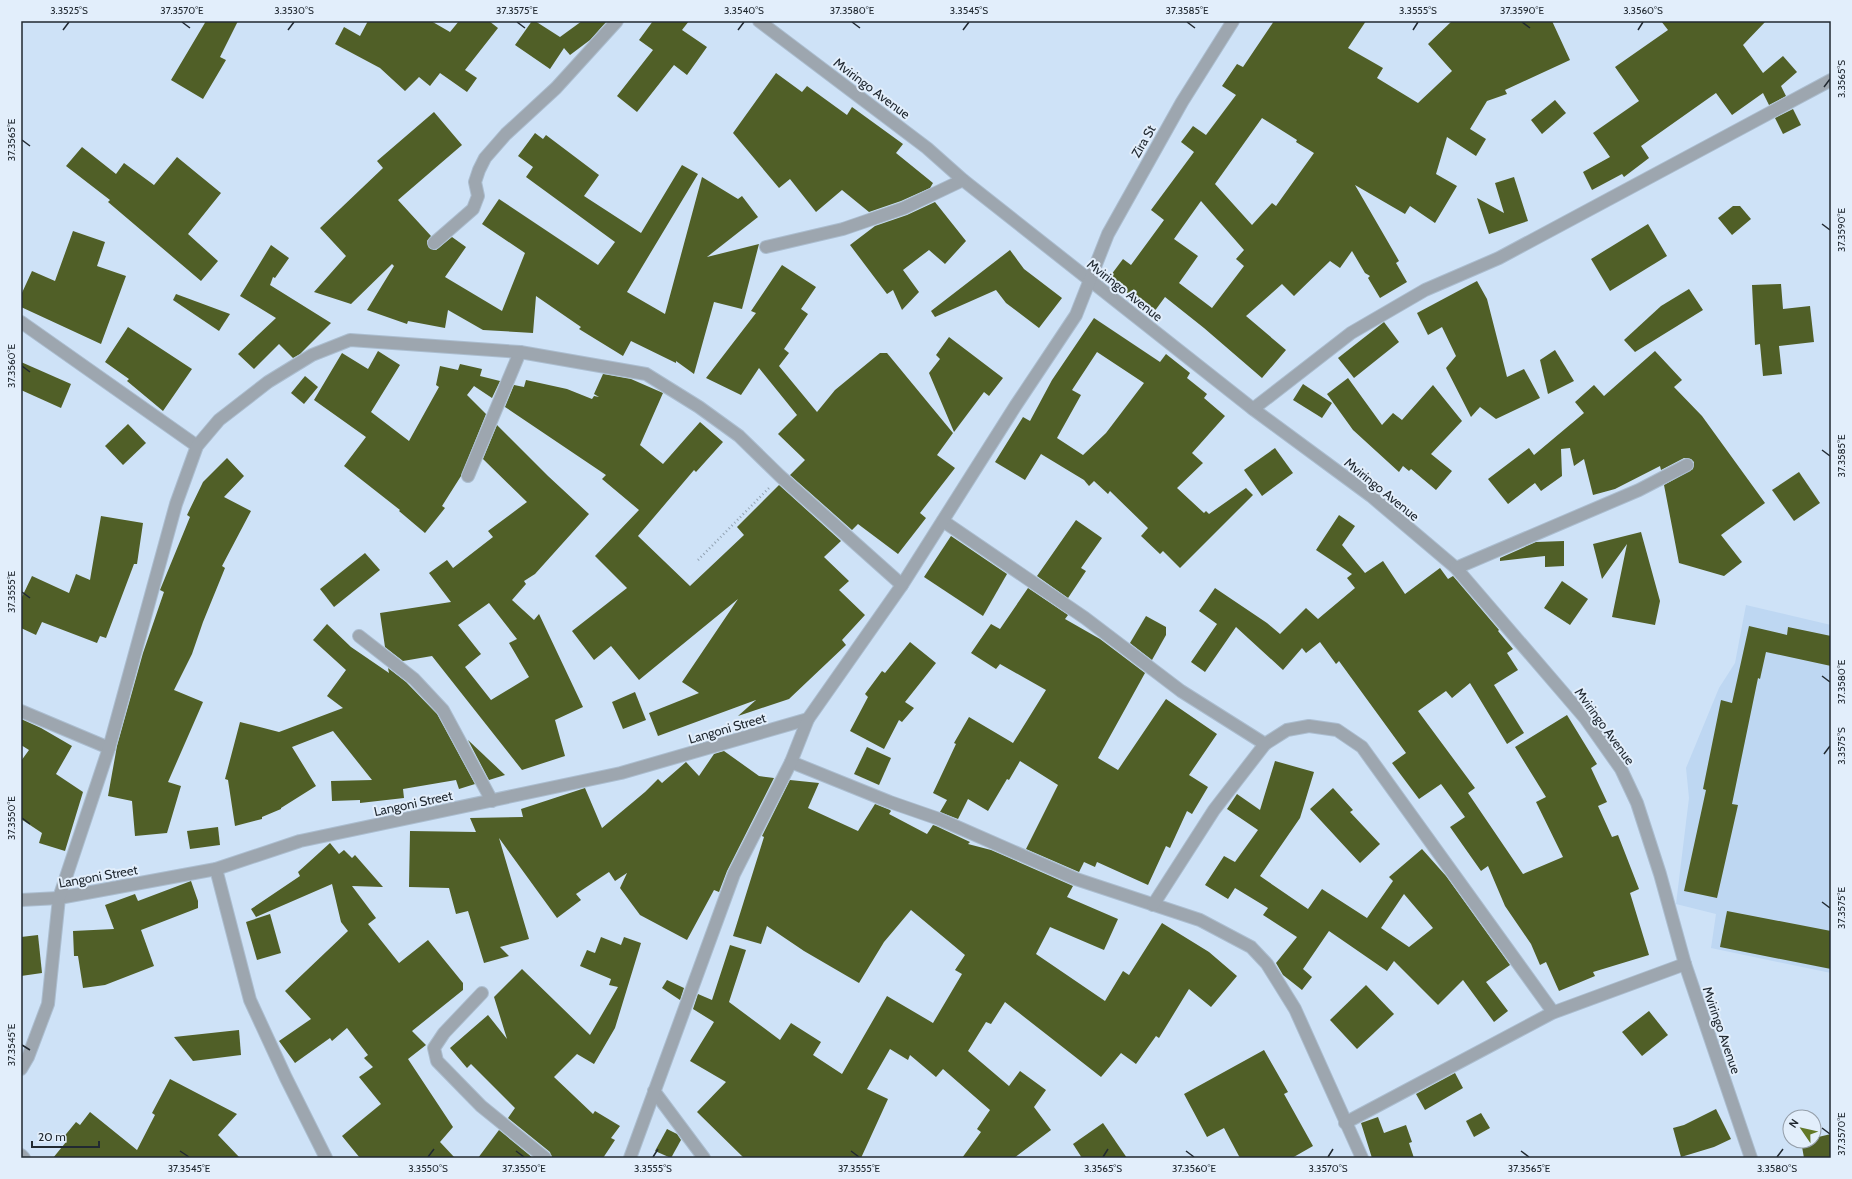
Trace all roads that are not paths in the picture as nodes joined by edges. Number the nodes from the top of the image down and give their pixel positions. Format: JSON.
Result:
{"nodes":[{"id":1,"x":617,"y":21,"type":"edge"},
{"id":2,"x":759,"y":21,"type":"edge"},
{"id":3,"x":1233,"y":21,"type":"edge"},
{"id":4,"x":1831,"y":80,"type":"edge"},
{"id":5,"x":963,"y":180,"type":"junction"},
{"id":6,"x":434,"y":243,"type":"dead end"},
{"id":7,"x":766,"y":247,"type":"dead end"},
{"id":8,"x":1091,"y":281,"type":"junction"},
{"id":9,"x":21,"y":322,"type":"edge"},
{"id":10,"x":520,"y":352,"type":"junction"},
{"id":11,"x":1254,"y":409,"type":"junction"},
{"id":12,"x":197,"y":446,"type":"junction"},
{"id":13,"x":1687,"y":466,"type":"dead end"},
{"id":14,"x":468,"y":476,"type":"dead end"},
{"id":15,"x":943,"y":521,"type":"junction"},
{"id":16,"x":1456,"y":568,"type":"junction"},
{"id":17,"x":902,"y":585,"type":"junction"},
{"id":18,"x":359,"y":636,"type":"dead end"},
{"id":19,"x":21,"y":711,"type":"edge"},
{"id":20,"x":808,"y":719,"type":"junction"},
{"id":21,"x":1266,"y":744,"type":"junction"},
{"id":22,"x":109,"y":748,"type":"junction"},
{"id":23,"x":791,"y":762,"type":"junction"},
{"id":24,"x":492,"y":801,"type":"junction"},
{"id":25,"x":216,"y":869,"type":"junction"},
{"id":26,"x":59,"y":898,"type":"junction"},
{"id":27,"x":21,"y":900,"type":"edge"},
{"id":28,"x":1153,"y":904,"type":"junction"},
{"id":29,"x":1685,"y":964,"type":"junction"},
{"id":30,"x":482,"y":993,"type":"dead end"},
{"id":31,"x":1553,"y":1012,"type":"junction"},
{"id":32,"x":21,"y":1069,"type":"edge"},
{"id":33,"x":654,"y":1091,"type":"junction"},
{"id":34,"x":1345,"y":1122,"type":"junction"},
{"id":35,"x":21,"y":1155,"type":"edge"},
{"id":36,"x":24,"y":1158,"type":"edge"},
{"id":37,"x":326,"y":1158,"type":"edge"},
{"id":38,"x":545,"y":1158,"type":"edge"},
{"id":39,"x":630,"y":1158,"type":"edge"},
{"id":40,"x":704,"y":1158,"type":"edge"},
{"id":41,"x":1362,"y":1158,"type":"edge"},
{"id":42,"x":1751,"y":1158,"type":"edge"}],
"edges":[{"from":1,"to":6,"type":"street"},
{"from":2,"to":5,"type":"street","name":"Mviringo Avenue"},
{"from":3,"to":8,"type":"street","name":"Zira St"},
{"from":4,"to":11,"type":"street"},
{"from":5,"to":7,"type":"street"},
{"from":5,"to":8,"type":"street","name":"Mviringo Avenue"},
{"from":8,"to":11,"type":"street","name":"Mviringo Avenue"},
{"from":8,"to":15,"type":"street","name":"Zira St"},
{"from":9,"to":12,"type":"street"},
{"from":10,"to":12,"type":"street"},
{"from":10,"to":14,"type":"street"},
{"from":10,"to":17,"type":"street"},
{"from":11,"to":16,"type":"street","name":"Mviringo Avenue"},
{"from":12,"to":22,"type":"street"},
{"from":13,"to":16,"type":"street"},
{"from":15,"to":17,"type":"street","name":"Zira St"},
{"from":15,"to":21,"type":"street"},
{"from":16,"to":29,"type":"street","name":"Mviringo Avenue"},
{"from":17,"to":20,"type":"street","name":"Zira St"},
{"from":18,"to":24,"type":"street"},
{"from":19,"to":22,"type":"street"},
{"from":20,"to":23,"type":"street","name":"Zira St"},
{"from":20,"to":24,"type":"street","name":"Langoni Street"},
{"from":21,"to":28,"type":"street"},
{"from":21,"to":31,"type":"street"},
{"from":22,"to":26,"type":"street"},
{"from":23,"to":28,"type":"street"},
{"from":23,"to":33,"type":"street","name":"Zira St"},
{"from":24,"to":25,"type":"street","name":"Langoni Street"},
{"from":25,"to":26,"type":"street","name":"Langoni Street"},
{"from":25,"to":37,"type":"street"},
{"from":26,"to":27,"type":"street","name":"Langoni Street"},
{"from":26,"to":32,"type":"street"},
{"from":28,"to":34,"type":"street"},
{"from":29,"to":31,"type":"street"},
{"from":29,"to":42,"type":"street","name":"Mviringo Avenue"},
{"from":30,"to":38,"type":"street"},
{"from":31,"to":34,"type":"street"},
{"from":33,"to":39,"type":"street","name":"Zira St"},
{"from":33,"to":40,"type":"street"},
{"from":34,"to":41,"type":"street"},
{"from":35,"to":36,"type":"street"}]}
